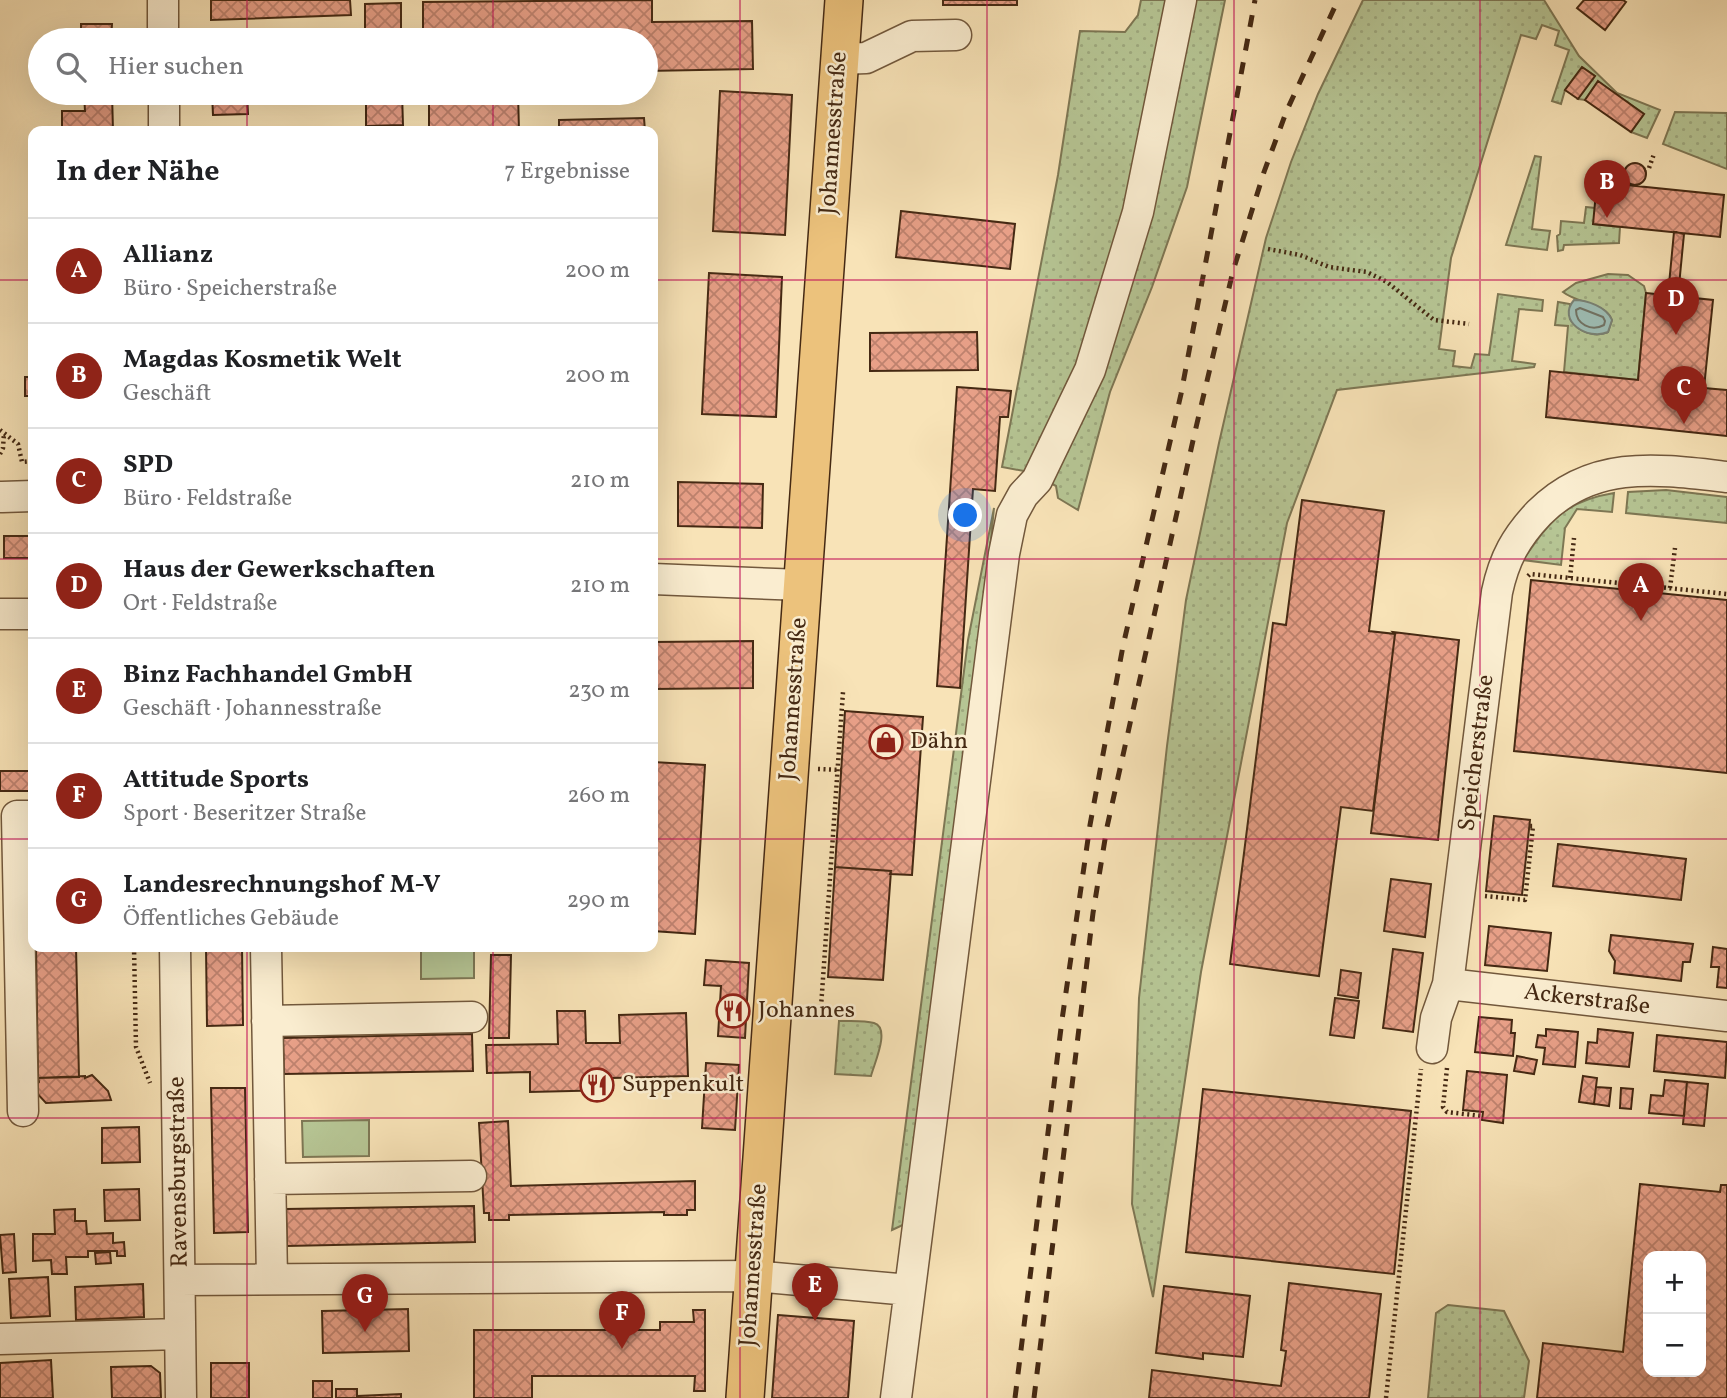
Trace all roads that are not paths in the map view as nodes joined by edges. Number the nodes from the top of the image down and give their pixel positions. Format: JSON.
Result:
{"nodes":[{"id":1,"x":163,"y":0,"type":"edge"},
{"id":2,"x":844,"y":0,"type":"edge"},
{"id":3,"x":1181,"y":0,"type":"edge"},
{"id":4,"x":163,"y":28,"type":"edge"},
{"id":5,"x":956,"y":34,"type":"dead end"},
{"id":6,"x":840,"y":59,"type":"junction"},
{"id":7,"x":164,"y":105,"type":"edge"},
{"id":8,"x":164,"y":126,"type":"edge"},
{"id":9,"x":1727,"y":477,"type":"edge"},
{"id":10,"x":28,"y":496,"type":"edge"},
{"id":11,"x":2,"y":497,"type":"dead end"},
{"id":12,"x":658,"y":579,"type":"edge"},
{"id":13,"x":802,"y":585,"type":"junction"},
{"id":14,"x":0,"y":614,"type":"edge"},
{"id":15,"x":28,"y":614,"type":"edge"},
{"id":16,"x":28,"y":816,"type":"edge"},
{"id":17,"x":175,"y":952,"type":"edge"},
{"id":18,"x":265,"y":952,"type":"edge"},
{"id":19,"x":1448,"y":984,"type":"junction"},
{"id":20,"x":1727,"y":1016,"type":"edge"},
{"id":21,"x":472,"y":1017,"type":"dead end"},
{"id":22,"x":267,"y":1020,"type":"junction"},
{"id":23,"x":1427,"y":1053,"type":"road end"},
{"id":24,"x":23,"y":1111,"type":"dead end"},
{"id":25,"x":471,"y":1177,"type":"dead end"},
{"id":26,"x":270,"y":1179,"type":"junction"},
{"id":27,"x":753,"y":1276,"type":"junction"},
{"id":28,"x":272,"y":1279,"type":"junction"},
{"id":29,"x":180,"y":1280,"type":"junction"},
{"id":30,"x":909,"y":1290,"type":"junction"},
{"id":31,"x":180,"y":1334,"type":"junction"},
{"id":32,"x":0,"y":1339,"type":"edge"},
{"id":33,"x":181,"y":1398,"type":"edge"},
{"id":34,"x":745,"y":1398,"type":"edge"},
{"id":35,"x":896,"y":1398,"type":"edge"}],
"edges":[{"from":1,"to":4,"type":"street"},
{"from":2,"to":6,"type":"main road","name":"Johannesstraße"},
{"from":3,"to":30,"type":"street"},
{"from":5,"to":6,"type":"street"},
{"from":6,"to":13,"type":"main road","name":"Johannesstraße"},
{"from":7,"to":8,"type":"street"},
{"from":9,"to":19,"type":"street","name":"Speicherstraße"},
{"from":10,"to":11,"type":"street"},
{"from":12,"to":13,"type":"street"},
{"from":13,"to":27,"type":"main road","name":"Johannesstraße"},
{"from":14,"to":15,"type":"street"},
{"from":16,"to":24,"type":"street"},
{"from":17,"to":29,"type":"street","name":"Ravensburgstraße"},
{"from":18,"to":22,"type":"street"},
{"from":19,"to":20,"type":"street","name":"Ackerstraße"},
{"from":19,"to":23,"type":"street","name":"Speicherstraße"},
{"from":21,"to":22,"type":"street"},
{"from":22,"to":26,"type":"street"},
{"from":25,"to":26,"type":"street"},
{"from":26,"to":28,"type":"street"},
{"from":27,"to":28,"type":"street"},
{"from":27,"to":30,"type":"street"},
{"from":27,"to":34,"type":"main road","name":"Johannesstraße"},
{"from":28,"to":29,"type":"street"},
{"from":29,"to":31,"type":"street","name":"Ravensburgstraße"},
{"from":30,"to":35,"type":"street"},
{"from":31,"to":32,"type":"street"},
{"from":31,"to":33,"type":"street","name":"Ravensburgstraße"}]}
